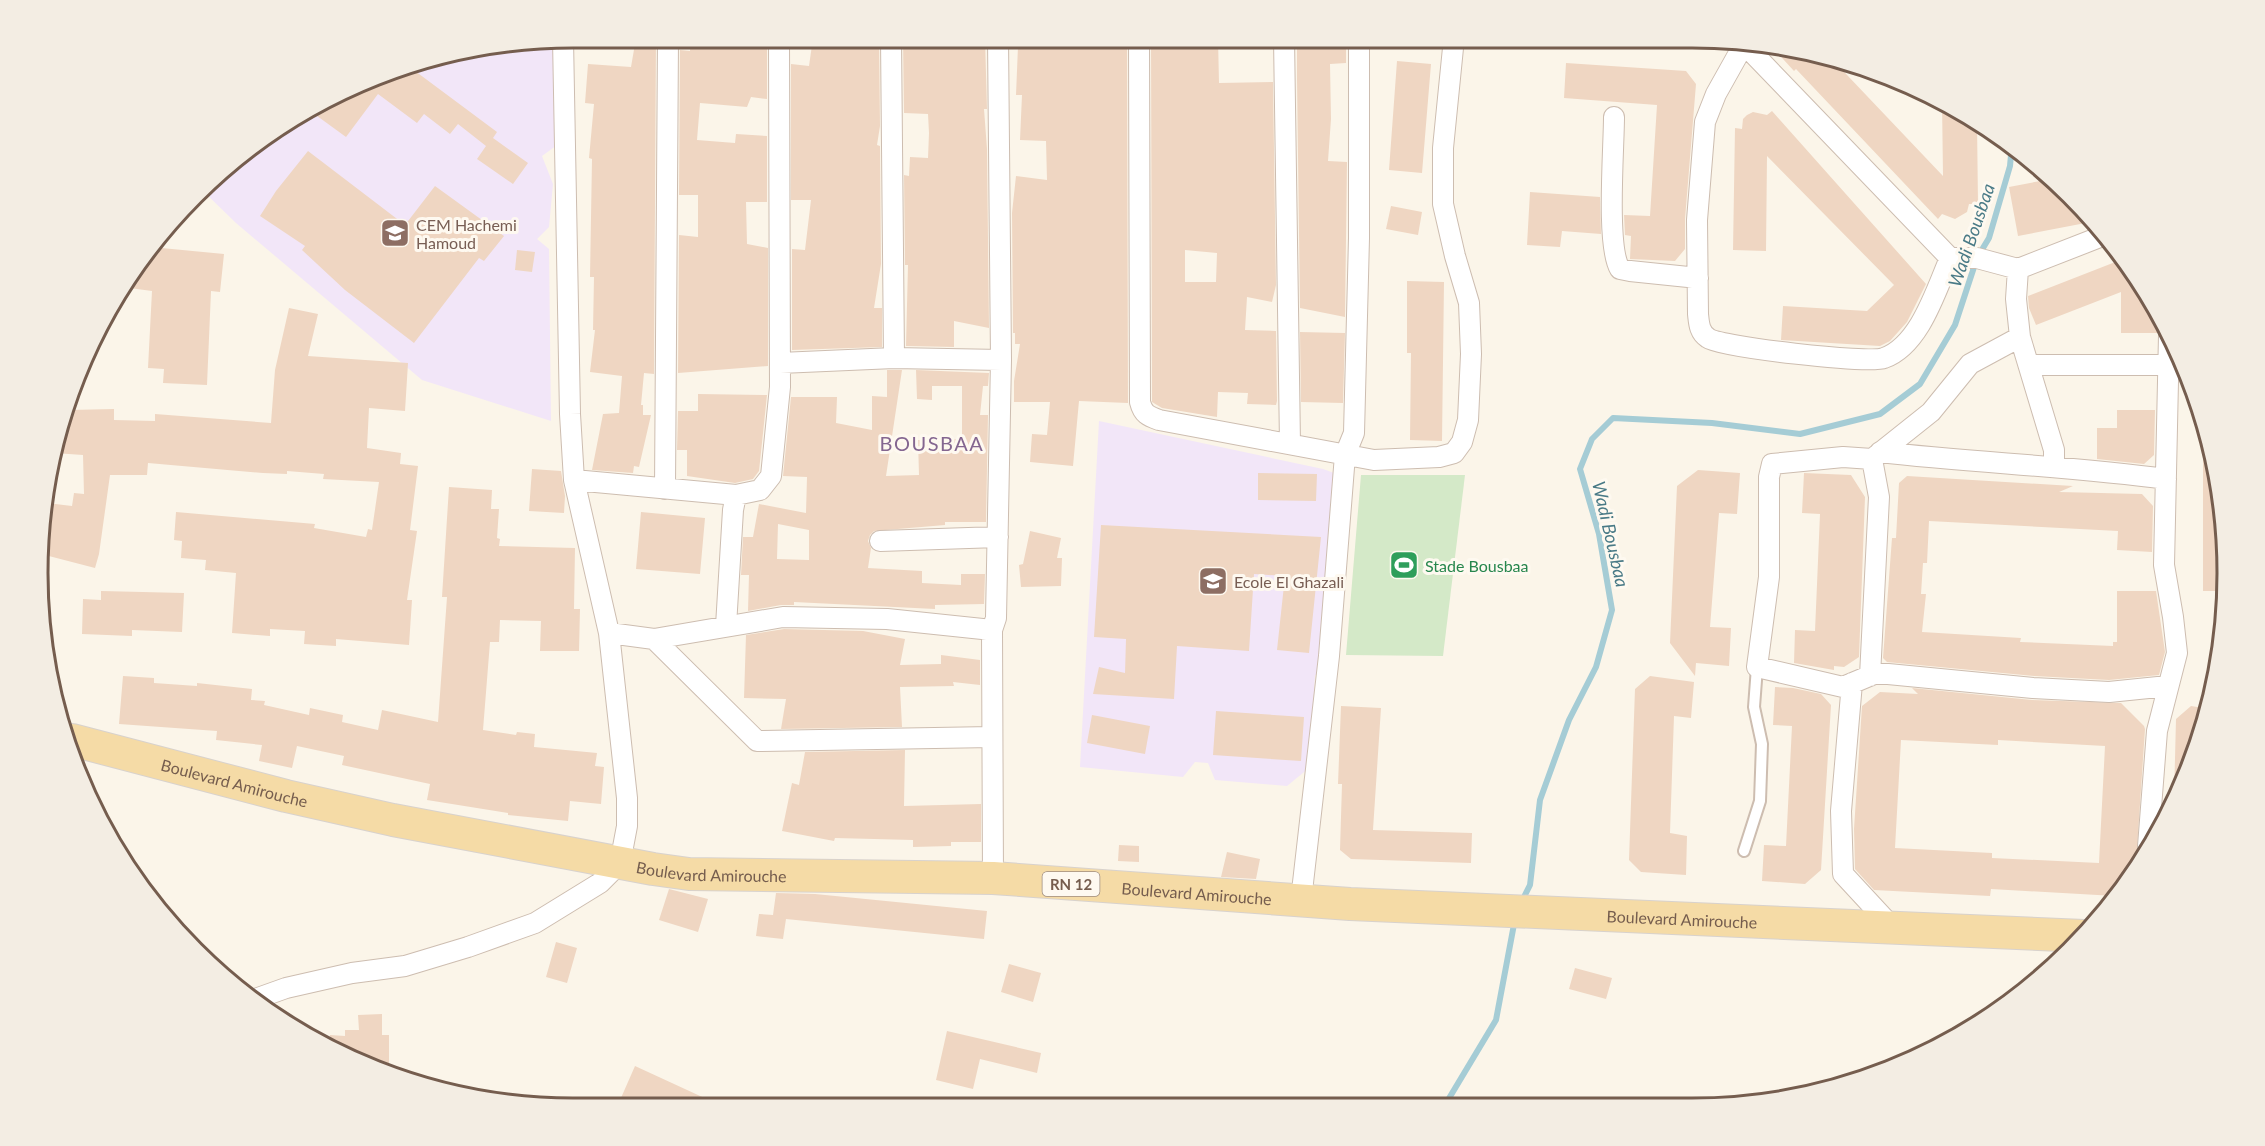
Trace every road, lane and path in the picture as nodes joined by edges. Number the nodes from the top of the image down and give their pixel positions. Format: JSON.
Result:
{"nodes":[{"id":1,"x":562,"y":48,"type":"edge"},
{"id":2,"x":668,"y":48,"type":"edge"},
{"id":3,"x":779,"y":48,"type":"edge"},
{"id":4,"x":891,"y":48,"type":"edge"},
{"id":5,"x":998,"y":48,"type":"edge"},
{"id":6,"x":1139,"y":48,"type":"edge"},
{"id":7,"x":1284,"y":48,"type":"edge"},
{"id":8,"x":1359,"y":48,"type":"edge"},
{"id":9,"x":1453,"y":48,"type":"edge"},
{"id":10,"x":1737,"y":50,"type":"edge"},
{"id":11,"x":1750,"y":51,"type":"edge"},
{"id":12,"x":1614,"y":117,"type":"dead end"},
{"id":13,"x":2097,"y":238,"type":"edge"},
{"id":14,"x":1950,"y":258,"type":"junction"},
{"id":15,"x":2018,"y":269,"type":"junction"},
{"id":16,"x":1698,"y":278,"type":"junction"},
{"id":17,"x":2020,"y":337,"type":"junction"},
{"id":18,"x":2169,"y":354,"type":"edge"},
{"id":19,"x":894,"y":358,"type":"junction"},
{"id":20,"x":1001,"y":360,"type":"junction"},
{"id":21,"x":780,"y":363,"type":"junction"},
{"id":22,"x":2030,"y":365,"type":"junction"},
{"id":23,"x":2169,"y":365,"type":"junction"},
{"id":24,"x":1290,"y":444,"type":"junction"},
{"id":25,"x":1345,"y":455,"type":"junction"},
{"id":26,"x":1876,"y":456,"type":"junction"},
{"id":27,"x":2054,"y":466,"type":"junction"},
{"id":28,"x":2166,"y":479,"type":"junction"},
{"id":29,"x":574,"y":480,"type":"junction"},
{"id":30,"x":665,"y":489,"type":"junction"},
{"id":31,"x":736,"y":495,"type":"junction"},
{"id":32,"x":998,"y":537,"type":"junction"},
{"id":33,"x":880,"y":541,"type":"dead end"},
{"id":34,"x":726,"y":626,"type":"junction"},
{"id":35,"x":992,"y":630,"type":"junction"},
{"id":36,"x":609,"y":633,"type":"junction"},
{"id":37,"x":654,"y":639,"type":"junction"},
{"id":38,"x":1757,"y":667,"type":"junction"},
{"id":39,"x":1861,"y":680,"type":"junction"},
{"id":40,"x":2168,"y":686,"type":"junction"},
{"id":41,"x":992,"y":737,"type":"junction"},
{"id":42,"x":76,"y":741,"type":"edge"},
{"id":43,"x":2149,"y":832,"type":"edge"},
{"id":44,"x":1743,"y":851,"type":"dead end"},
{"id":45,"x":620,"y":863,"type":"junction"},
{"id":46,"x":993,"y":878,"type":"junction"},
{"id":47,"x":1301,"y":900,"type":"junction"},
{"id":48,"x":1893,"y":928,"type":"junction"},
{"id":49,"x":2071,"y":935,"type":"edge"},
{"id":50,"x":262,"y":997,"type":"edge"}],
"edges":[{"from":1,"to":29,"type":"street"},
{"from":2,"to":30,"type":"street"},
{"from":3,"to":21,"type":"street"},
{"from":4,"to":19,"type":"street"},
{"from":5,"to":20,"type":"street"},
{"from":6,"to":24,"type":"street"},
{"from":7,"to":24,"type":"street"},
{"from":8,"to":25,"type":"street"},
{"from":9,"to":25,"type":"street"},
{"from":10,"to":16,"type":"street"},
{"from":11,"to":14,"type":"street"},
{"from":12,"to":16,"type":"street"},
{"from":13,"to":15,"type":"street"},
{"from":14,"to":15,"type":"street"},
{"from":14,"to":16,"type":"street"},
{"from":15,"to":17,"type":"street"},
{"from":17,"to":22,"type":"street"},
{"from":17,"to":26,"type":"street"},
{"from":18,"to":23,"type":"street"},
{"from":19,"to":20,"type":"street"},
{"from":19,"to":21,"type":"street"},
{"from":20,"to":32,"type":"street"},
{"from":21,"to":31,"type":"street"},
{"from":22,"to":23,"type":"street"},
{"from":22,"to":27,"type":"street"},
{"from":23,"to":28,"type":"street"},
{"from":24,"to":25,"type":"street"},
{"from":25,"to":47,"type":"street"},
{"from":26,"to":27,"type":"street"},
{"from":26,"to":38,"type":"street"},
{"from":26,"to":39,"type":"street"},
{"from":27,"to":28,"type":"street"},
{"from":28,"to":40,"type":"street"},
{"from":29,"to":30,"type":"street"},
{"from":29,"to":36,"type":"street"},
{"from":30,"to":31,"type":"street"},
{"from":31,"to":34,"type":"street"},
{"from":32,"to":33,"type":"street"},
{"from":32,"to":35,"type":"street"},
{"from":34,"to":35,"type":"street"},
{"from":34,"to":37,"type":"street"},
{"from":35,"to":41,"type":"street"},
{"from":36,"to":37,"type":"street"},
{"from":36,"to":45,"type":"street"},
{"from":37,"to":41,"type":"street"},
{"from":38,"to":39,"type":"street"},
{"from":38,"to":44,"type":"lane"},
{"from":39,"to":40,"type":"street"},
{"from":39,"to":48,"type":"street"},
{"from":40,"to":43,"type":"street"},
{"from":41,"to":46,"type":"street"},
{"from":42,"to":45,"type":"main road","name":"Boulevard Amirouche","number":"RN 12"},
{"from":45,"to":46,"type":"main road","name":"Boulevard Amirouche","number":"RN 12"},
{"from":45,"to":50,"type":"street"},
{"from":46,"to":47,"type":"main road","name":"Boulevard Amirouche","number":"RN 12"},
{"from":47,"to":48,"type":"main road","name":"Boulevard Amirouche","number":"RN 12"},
{"from":48,"to":49,"type":"main road","name":"Boulevard Amirouche","number":"RN 12"}]}
